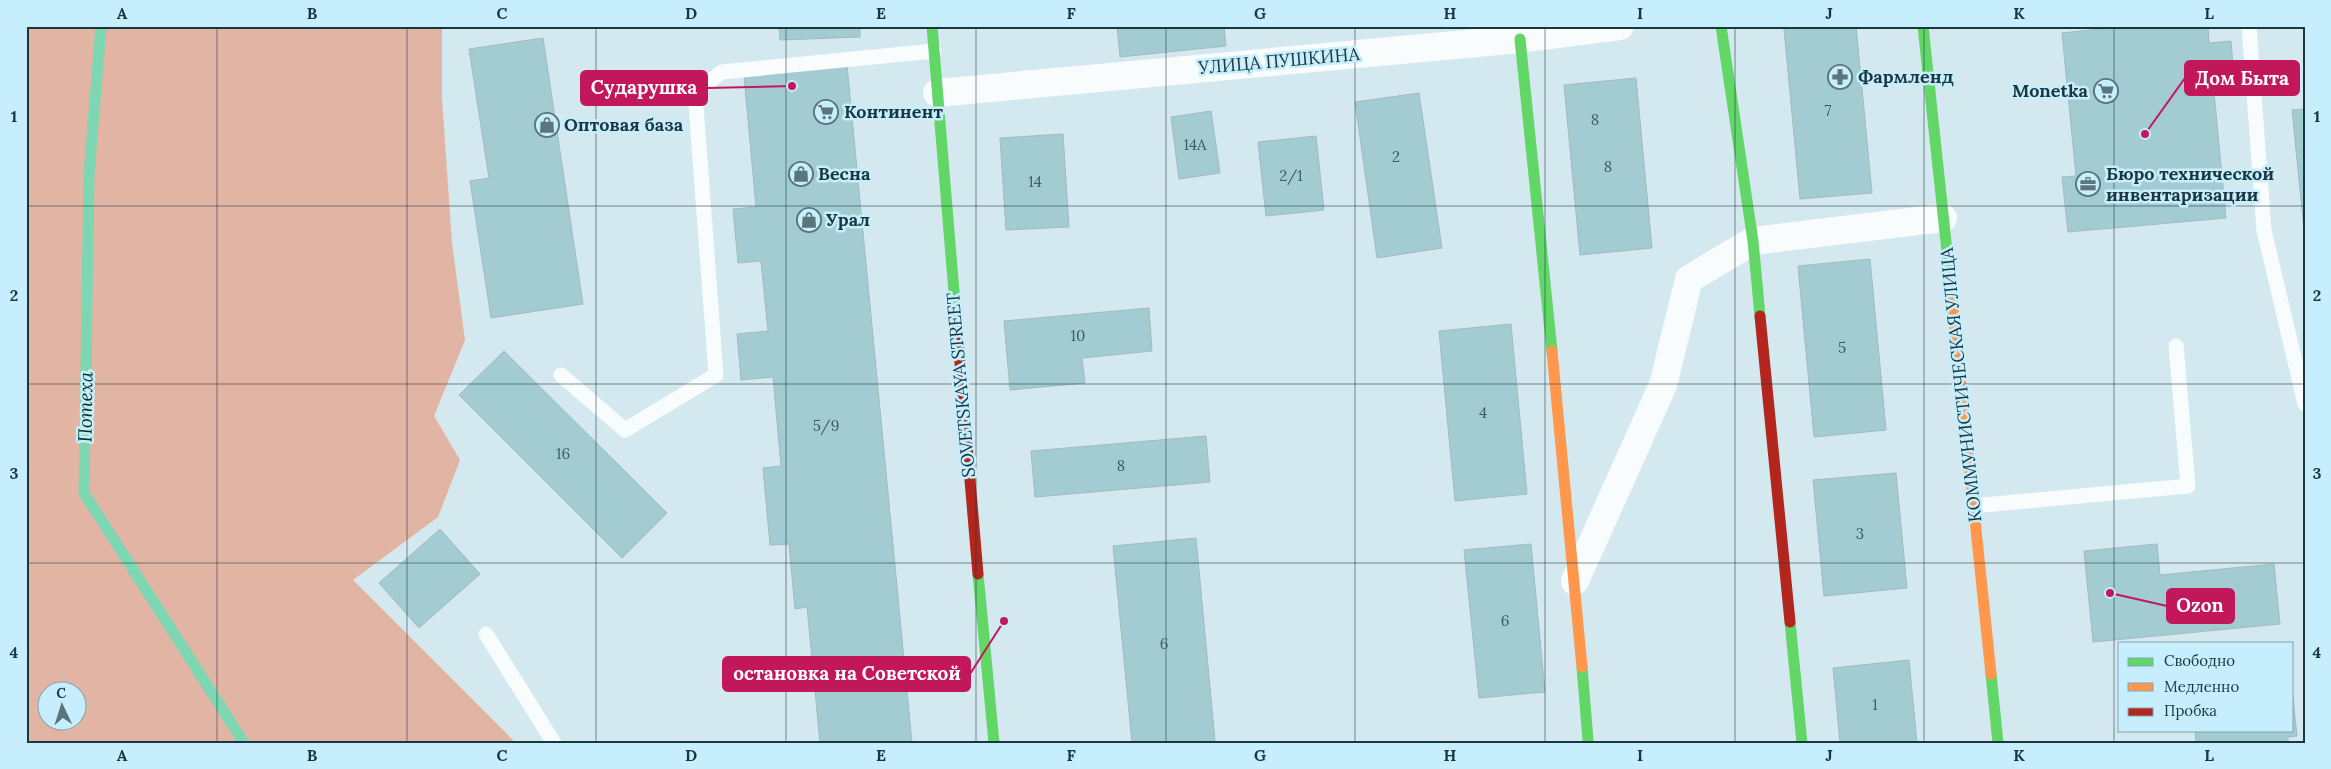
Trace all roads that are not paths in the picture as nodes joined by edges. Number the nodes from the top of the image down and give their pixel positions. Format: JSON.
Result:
{"nodes":[{"id":1,"x":932,"y":26,"type":"edge"},
{"id":2,"x":1620,"y":26,"type":"edge"},
{"id":3,"x":1721,"y":26,"type":"edge"},
{"id":4,"x":1923,"y":26,"type":"edge"},
{"id":5,"x":2249,"y":26,"type":"edge"},
{"id":6,"x":1520,"y":39,"type":"junction"},
{"id":7,"x":934,"y":51,"type":"junction"},
{"id":8,"x":937,"y":93,"type":"junction"},
{"id":9,"x":1943,"y":218,"type":"junction"},
{"id":10,"x":1753,"y":241,"type":"junction"},
{"id":11,"x":2176,"y":346,"type":"dead end"},
{"id":12,"x":2300,"y":355,"type":"edge"},
{"id":13,"x":562,"y":375,"type":"dead end"},
{"id":14,"x":2305,"y":404,"type":"edge"},
{"id":15,"x":1973,"y":506,"type":"junction"},
{"id":16,"x":1576,"y":581,"type":"junction"},
{"id":17,"x":486,"y":634,"type":"dead end"},
{"id":18,"x":1588,"y":740,"type":"dead end"},
{"id":19,"x":554,"y":743,"type":"edge"},
{"id":20,"x":994,"y":743,"type":"edge"},
{"id":21,"x":1802,"y":743,"type":"edge"},
{"id":22,"x":1998,"y":743,"type":"edge"}],
"edges":[{"from":1,"to":7,"type":"street","name":"SOVETSKAYA STREET"},
{"from":2,"to":6,"type":"street","name":"УЛИЦА ПУШКИНА"},
{"from":3,"to":10,"type":"street"},
{"from":4,"to":9,"type":"street","name":"КОММУНИСТИЧЕСКАЯ УЛИЦА"},
{"from":5,"to":12,"type":"lane"},
{"from":6,"to":8,"type":"street","name":"УЛИЦА ПУШКИНА"},
{"from":6,"to":16,"type":"street"},
{"from":7,"to":8,"type":"street","name":"SOVETSKAYA STREET"},
{"from":7,"to":13,"type":"lane"},
{"from":8,"to":20,"type":"street","name":"SOVETSKAYA STREET"},
{"from":9,"to":10,"type":"street"},
{"from":9,"to":15,"type":"street","name":"КОММУНИСТИЧЕСКАЯ УЛИЦА"},
{"from":10,"to":16,"type":"street"},
{"from":10,"to":21,"type":"street"},
{"from":11,"to":15,"type":"lane"},
{"from":12,"to":14,"type":"lane"},
{"from":15,"to":22,"type":"street","name":"КОММУНИСТИЧЕСКАЯ УЛИЦА"},
{"from":16,"to":18,"type":"street"},
{"from":17,"to":19,"type":"lane"}]}
